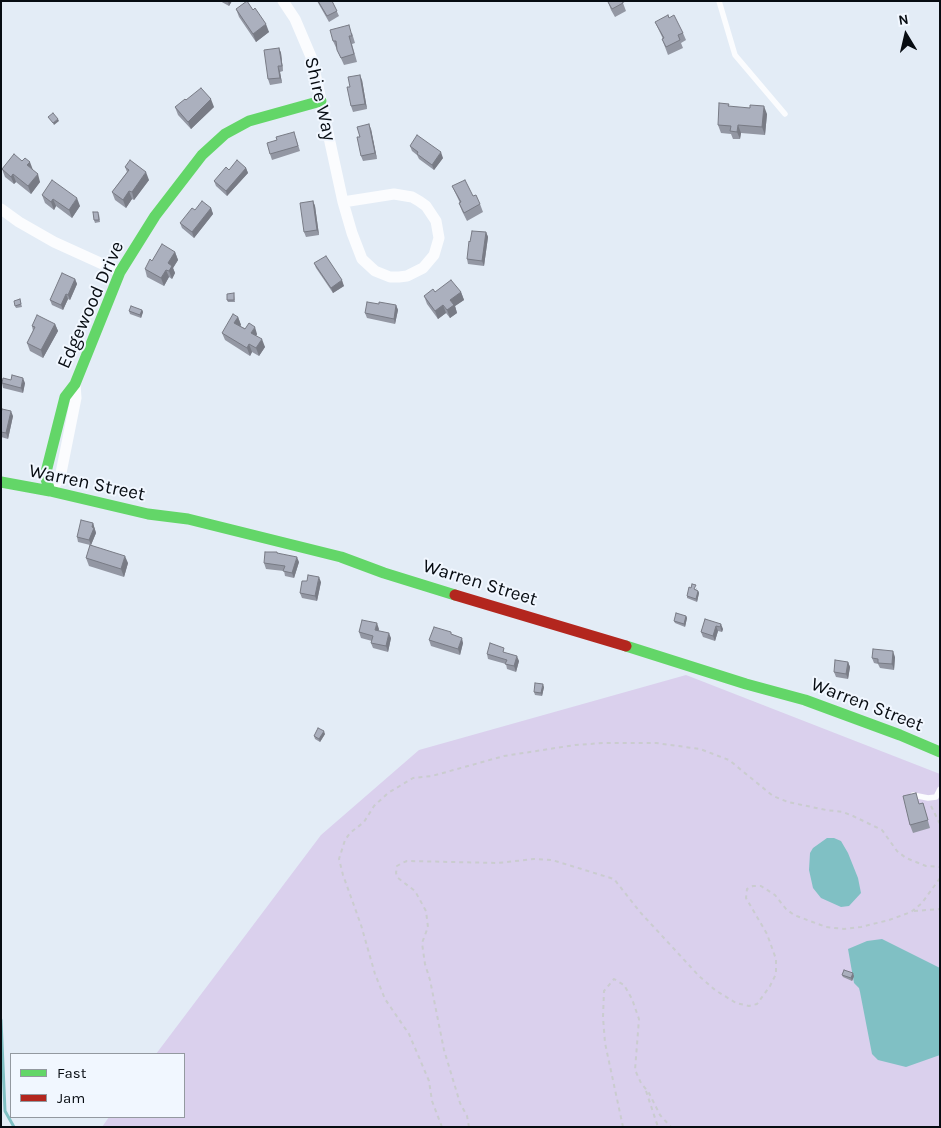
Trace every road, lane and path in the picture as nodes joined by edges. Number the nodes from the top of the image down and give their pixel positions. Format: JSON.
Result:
{"nodes":[{"id":1,"x":283,"y":1,"type":"edge"},
{"id":2,"x":719,"y":1,"type":"edge"},
{"id":3,"x":321,"y":101,"type":"junction"},
{"id":4,"x":785,"y":114,"type":"dead end"},
{"id":5,"x":343,"y":202,"type":"junction"},
{"id":6,"x":1,"y":209,"type":"edge"},
{"id":7,"x":120,"y":272,"type":"junction"},
{"id":8,"x":1,"y":482,"type":"edge"},
{"id":9,"x":50,"y":491,"type":"junction"},
{"id":10,"x":940,"y":752,"type":"edge"},
{"id":11,"x":940,"y":789,"type":"edge"},
{"id":12,"x":913,"y":795,"type":"edge"},
{"id":13,"x":928,"y":798,"type":"junction"},
{"id":14,"x":940,"y":824,"type":"edge"},
{"id":15,"x":940,"y":867,"type":"edge"},
{"id":16,"x":940,"y":878,"type":"edge"},
{"id":17,"x":940,"y":909,"type":"edge"},
{"id":18,"x":911,"y":912,"type":"junction"},
{"id":19,"x":645,"y":1089,"type":"junction"},
{"id":20,"x":442,"y":1127,"type":"edge"},
{"id":21,"x":469,"y":1127,"type":"edge"},
{"id":22,"x":623,"y":1127,"type":"edge"},
{"id":23,"x":658,"y":1127,"type":"edge"},
{"id":24,"x":671,"y":1127,"type":"edge"}],
"edges":[{"from":1,"to":3,"type":"street","name":"Shire Way"},
{"from":2,"to":4,"type":"lane"},
{"from":3,"to":5,"type":"street","name":"Shire Way"},
{"from":3,"to":7,"type":"street","name":"Edgewood Drive"},
{"from":5,"to":5,"type":"street","name":"Shire Way"},
{"from":6,"to":7,"type":"street"},
{"from":7,"to":9,"type":"street","name":"Edgewood Drive"},
{"from":8,"to":9,"type":"street","name":"Warren Street"},
{"from":9,"to":10,"type":"street","name":"Warren Street"},
{"from":11,"to":13,"type":"lane"},
{"from":12,"to":13,"type":"lane"},
{"from":13,"to":14,"type":"path"},
{"from":15,"to":20,"type":"path"},
{"from":16,"to":18,"type":"path"},
{"from":17,"to":18,"type":"path"},
{"from":18,"to":21,"type":"path"},
{"from":19,"to":22,"type":"path"},
{"from":19,"to":23,"type":"path"},
{"from":19,"to":24,"type":"path"}]}
